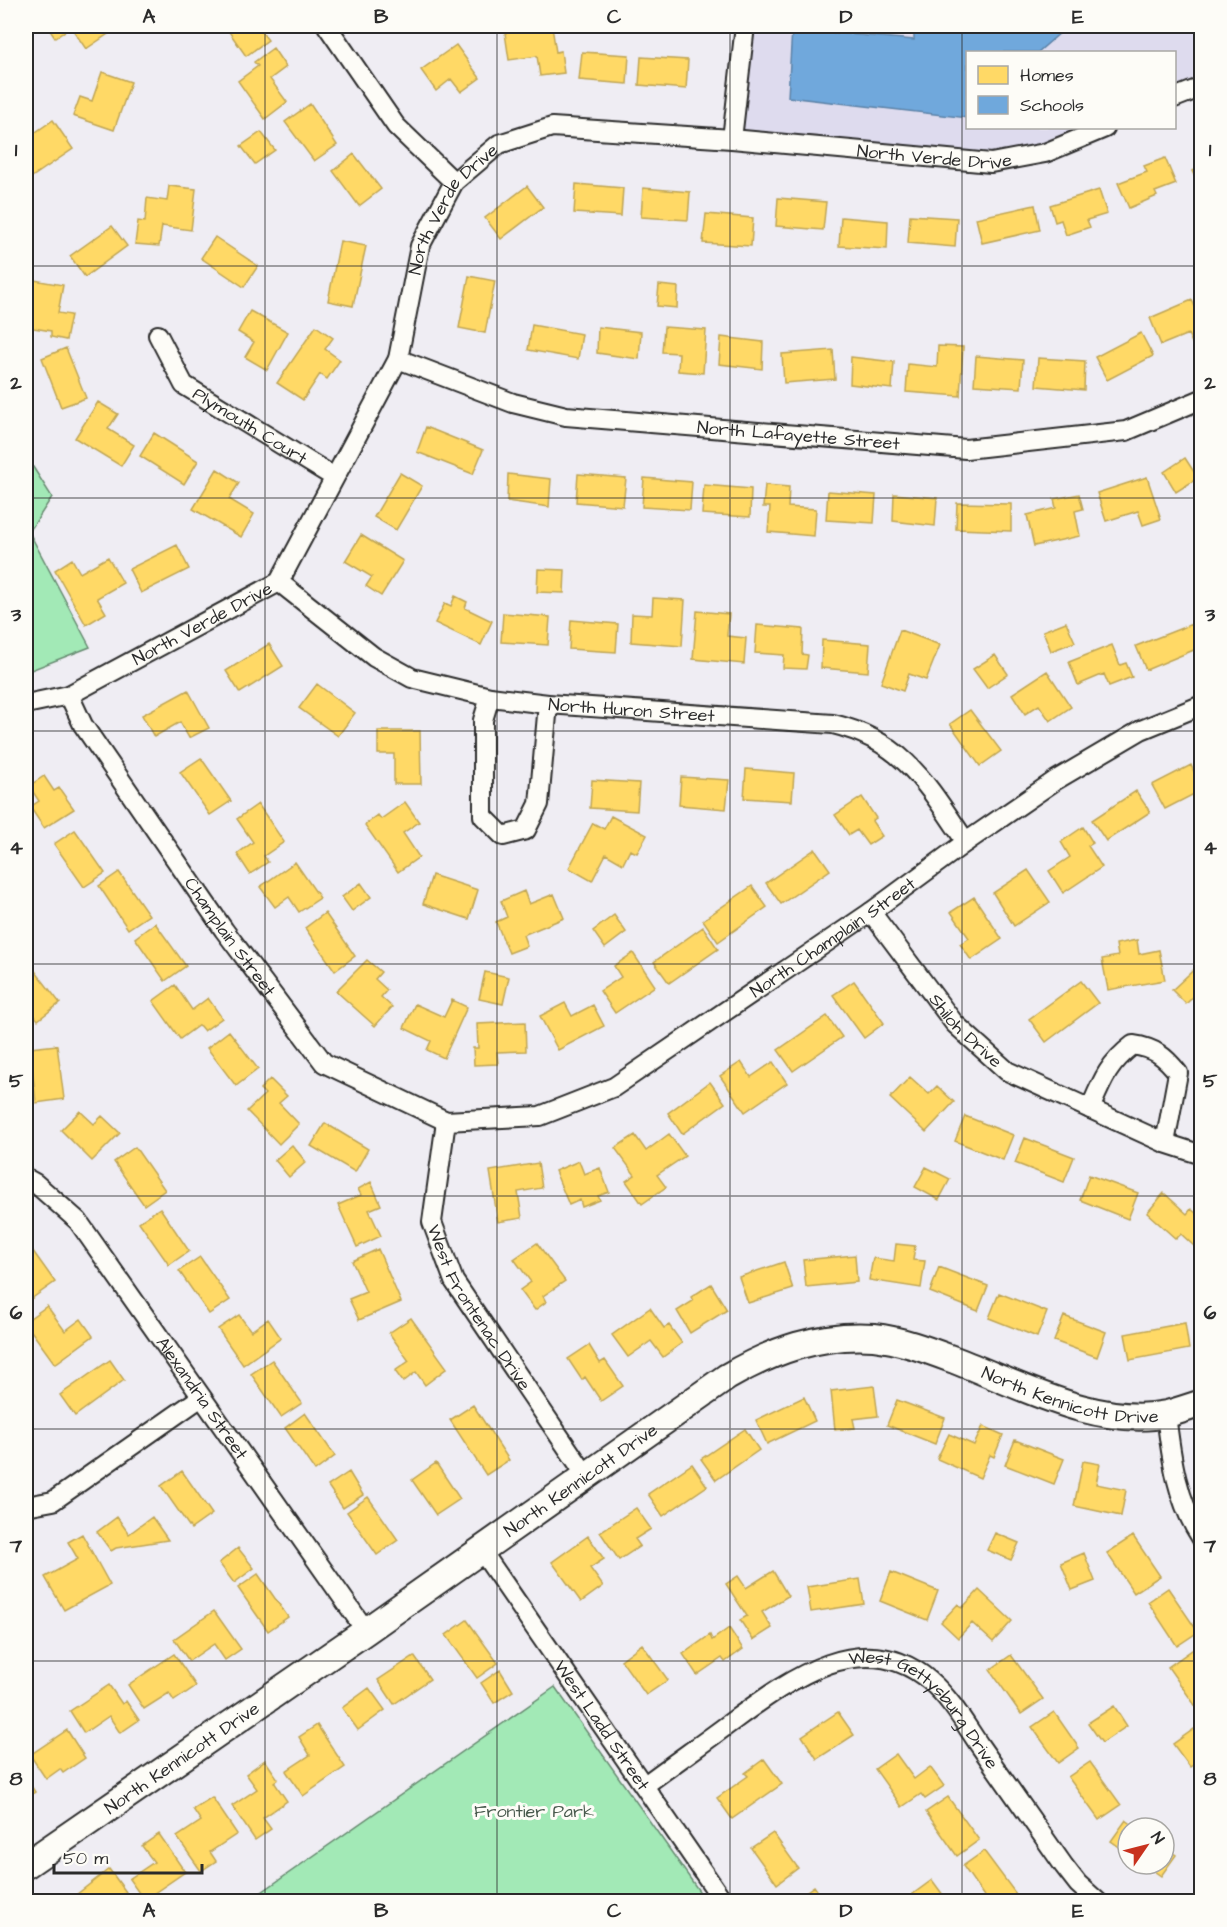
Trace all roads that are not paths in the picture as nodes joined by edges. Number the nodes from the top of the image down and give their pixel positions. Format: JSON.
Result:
{"nodes":[{"id":1,"x":327,"y":26,"type":"edge"},
{"id":2,"x":745,"y":26,"type":"edge"},
{"id":3,"x":1202,"y":87,"type":"edge"},
{"id":4,"x":1176,"y":97,"type":"edge"},
{"id":5,"x":1103,"y":129,"type":"edge"},
{"id":6,"x":732,"y":139,"type":"junction"},
{"id":7,"x":454,"y":182,"type":"junction"},
{"id":8,"x":158,"y":335,"type":"dead end"},
{"id":9,"x":398,"y":359,"type":"junction"},
{"id":10,"x":1202,"y":399,"type":"edge"},
{"id":11,"x":334,"y":477,"type":"junction"},
{"id":12,"x":279,"y":582,"type":"junction"},
{"id":13,"x":69,"y":695,"type":"junction"},
{"id":14,"x":490,"y":697,"type":"junction"},
{"id":15,"x":26,"y":704,"type":"edge"},
{"id":16,"x":548,"y":704,"type":"junction"},
{"id":17,"x":1202,"y":705,"type":"edge"},
{"id":18,"x":966,"y":842,"type":"junction"},
{"id":19,"x":872,"y":912,"type":"junction"},
{"id":20,"x":1090,"y":1109,"type":"junction"},
{"id":21,"x":446,"y":1121,"type":"junction"},
{"id":22,"x":1165,"y":1143,"type":"junction"},
{"id":23,"x":1202,"y":1155,"type":"edge"},
{"id":24,"x":26,"y":1178,"type":"edge"},
{"id":25,"x":200,"y":1398,"type":"junction"},
{"id":26,"x":1202,"y":1403,"type":"edge"},
{"id":27,"x":1166,"y":1414,"type":"junction"},
{"id":28,"x":585,"y":1474,"type":"junction"},
{"id":29,"x":26,"y":1506,"type":"edge"},
{"id":30,"x":1202,"y":1539,"type":"edge"},
{"id":31,"x":481,"y":1550,"type":"junction"},
{"id":32,"x":366,"y":1631,"type":"junction"},
{"id":33,"x":645,"y":1785,"type":"junction"},
{"id":34,"x":26,"y":1865,"type":"edge"},
{"id":35,"x":724,"y":1902,"type":"edge"},
{"id":36,"x":1098,"y":1902,"type":"edge"}],
"edges":[{"from":1,"to":7,"type":"street"},
{"from":2,"to":6,"type":"street"},
{"from":3,"to":4,"type":"street"},
{"from":5,"to":6,"type":"street","name":"North Verde Drive"},
{"from":6,"to":7,"type":"street","name":"North Verde Drive"},
{"from":7,"to":9,"type":"street","name":"North Verde Drive"},
{"from":8,"to":11,"type":"street","name":"Plymouth Court"},
{"from":9,"to":10,"type":"street","name":"North Lafayette Street"},
{"from":9,"to":11,"type":"street","name":"North Verde Drive"},
{"from":11,"to":12,"type":"street","name":"North Verde Drive"},
{"from":12,"to":13,"type":"street","name":"North Verde Drive"},
{"from":12,"to":14,"type":"street","name":"North Huron Street"},
{"from":13,"to":15,"type":"street","name":"North Verde Drive"},
{"from":13,"to":21,"type":"street","name":"Champlain Street"},
{"from":14,"to":16,"type":"street","name":"North Huron Street"},
{"from":14,"to":16,"type":"street"},
{"from":16,"to":18,"type":"street","name":"North Huron Street"},
{"from":17,"to":18,"type":"street","name":"North Champlain Street"},
{"from":18,"to":19,"type":"street","name":"North Champlain Street"},
{"from":19,"to":20,"type":"street","name":"Shiloh Drive"},
{"from":19,"to":21,"type":"street","name":"North Champlain Street"},
{"from":20,"to":22,"type":"street","name":"Shiloh Drive"},
{"from":20,"to":22,"type":"street"},
{"from":21,"to":28,"type":"street","name":"West Frontenac Drive"},
{"from":22,"to":23,"type":"street","name":"Shiloh Drive"},
{"from":24,"to":25,"type":"street","name":"Alexandria Street"},
{"from":25,"to":29,"type":"street"},
{"from":25,"to":32,"type":"street","name":"Alexandria Street"},
{"from":26,"to":27,"type":"street","name":"North Kennicott Drive"},
{"from":27,"to":28,"type":"street","name":"North Kennicott Drive"},
{"from":27,"to":30,"type":"street"},
{"from":28,"to":31,"type":"street","name":"North Kennicott Drive"},
{"from":31,"to":32,"type":"street","name":"North Kennicott Drive"},
{"from":31,"to":33,"type":"street","name":"West Ladd Street"},
{"from":32,"to":34,"type":"street","name":"North Kennicott Drive"},
{"from":33,"to":35,"type":"street","name":"West Ladd Street"},
{"from":33,"to":36,"type":"street","name":"West Gettysburg Drive"}]}
